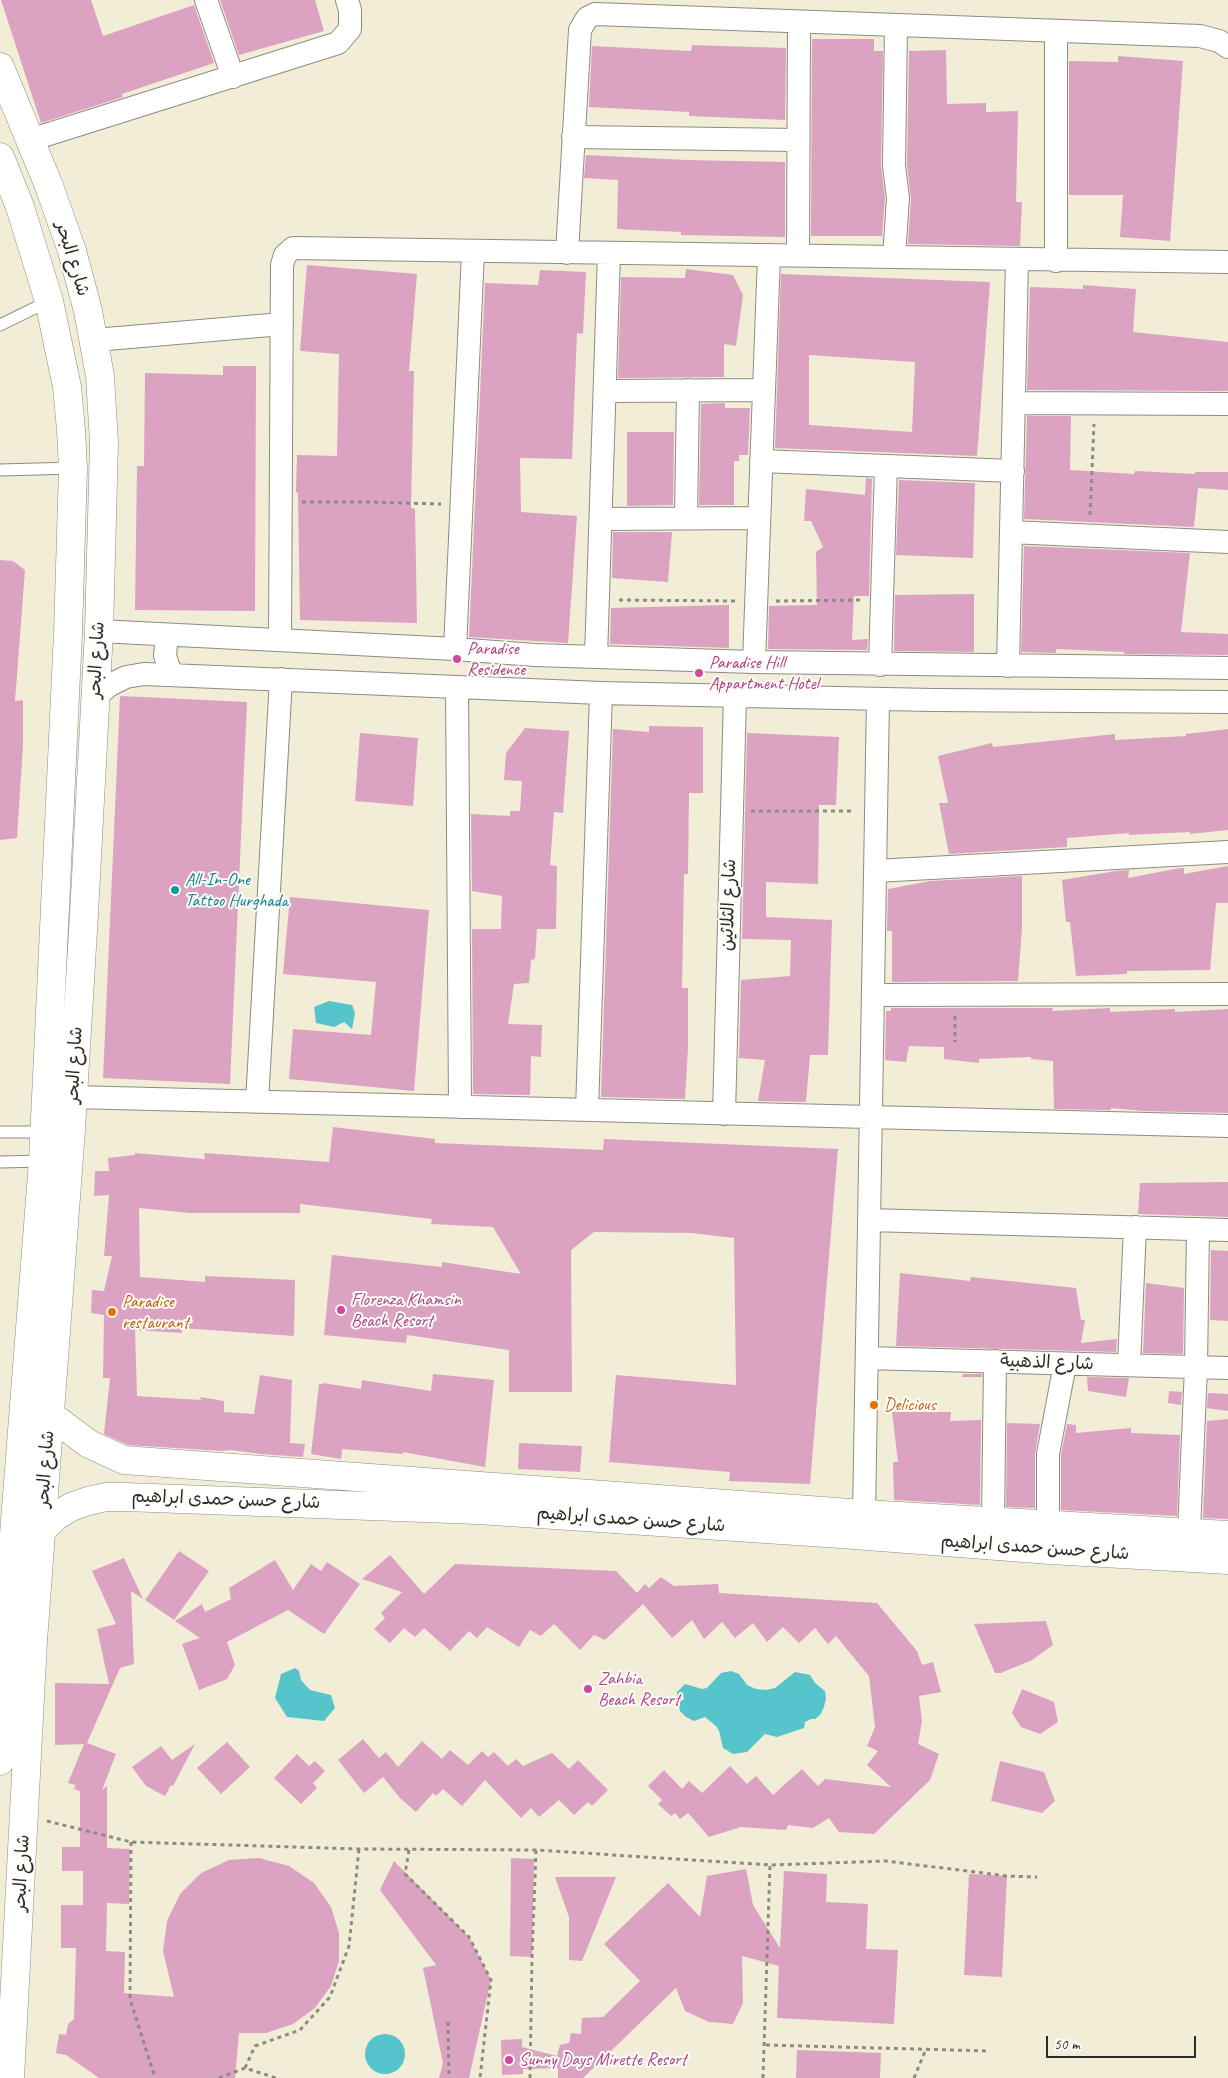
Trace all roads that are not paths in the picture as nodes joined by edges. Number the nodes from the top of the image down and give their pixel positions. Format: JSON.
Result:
{"nodes":[{"id":1,"x":206,"y":0,"type":"edge"},
{"id":2,"x":347,"y":0,"type":"edge"},
{"id":3,"x":799,"y":22,"type":"junction"},
{"id":4,"x":896,"y":26,"type":"junction"},
{"id":5,"x":1056,"y":31,"type":"junction"},
{"id":6,"x":1228,"y":47,"type":"edge"},
{"id":7,"x":0,"y":67,"type":"edge"},
{"id":8,"x":233,"y":77,"type":"junction"},
{"id":9,"x":573,"y":137,"type":"junction"},
{"id":10,"x":30,"y":140,"type":"junction"},
{"id":11,"x":798,"y":140,"type":"junction"},
{"id":12,"x":0,"y":157,"type":"edge"},
{"id":13,"x":473,"y":252,"type":"junction"},
{"id":14,"x":567,"y":253,"type":"junction"},
{"id":15,"x":609,"y":253,"type":"junction"},
{"id":16,"x":769,"y":255,"type":"junction"},
{"id":17,"x":798,"y":255,"type":"junction"},
{"id":18,"x":894,"y":257,"type":"junction"},
{"id":19,"x":1017,"y":260,"type":"junction"},
{"id":20,"x":1056,"y":260,"type":"junction"},
{"id":21,"x":1228,"y":262,"type":"edge"},
{"id":22,"x":49,"y":301,"type":"junction"},
{"id":23,"x":282,"y":324,"type":"junction"},
{"id":24,"x":0,"y":325,"type":"edge"},
{"id":25,"x":95,"y":340,"type":"junction"},
{"id":26,"x":688,"y":390,"type":"junction"},
{"id":27,"x":763,"y":390,"type":"junction"},
{"id":28,"x":605,"y":391,"type":"junction"},
{"id":29,"x":1014,"y":403,"type":"junction"},
{"id":30,"x":1228,"y":404,"type":"edge"},
{"id":31,"x":761,"y":461,"type":"junction"},
{"id":32,"x":886,"y":466,"type":"junction"},
{"id":33,"x":73,"y":468,"type":"junction"},
{"id":34,"x":0,"y":470,"type":"edge"},
{"id":35,"x":1012,"y":470,"type":"junction"},
{"id":36,"x":686,"y":518,"type":"junction"},
{"id":37,"x":759,"y":518,"type":"junction"},
{"id":38,"x":601,"y":519,"type":"junction"},
{"id":39,"x":1011,"y":532,"type":"junction"},
{"id":40,"x":1228,"y":542,"type":"edge"},
{"id":41,"x":99,"y":631,"type":"junction"},
{"id":42,"x":170,"y":635,"type":"junction"},
{"id":43,"x":280,"y":640,"type":"junction"},
{"id":44,"x":455,"y":649,"type":"junction"},
{"id":45,"x":535,"y":655,"type":"junction"},
{"id":46,"x":596,"y":657,"type":"junction"},
{"id":47,"x":754,"y":662,"type":"junction"},
{"id":48,"x":880,"y":665,"type":"junction"},
{"id":49,"x":936,"y":665,"type":"junction"},
{"id":50,"x":1008,"y":666,"type":"junction"},
{"id":51,"x":1228,"y":668,"type":"edge"},
{"id":52,"x":174,"y":674,"type":"junction"},
{"id":53,"x":281,"y":679,"type":"junction"},
{"id":54,"x":457,"y":687,"type":"junction"},
{"id":55,"x":532,"y":690,"type":"junction"},
{"id":56,"x":601,"y":693,"type":"junction"},
{"id":57,"x":734,"y":696,"type":"junction"},
{"id":58,"x":96,"y":697,"type":"junction"},
{"id":59,"x":878,"y":699,"type":"junction"},
{"id":60,"x":934,"y":700,"type":"junction"},
{"id":61,"x":1228,"y":702,"type":"edge"},
{"id":62,"x":1228,"y":852,"type":"edge"},
{"id":63,"x":875,"y":871,"type":"junction"},
{"id":64,"x":1228,"y":994,"type":"edge"},
{"id":65,"x":873,"y":995,"type":"junction"},
{"id":66,"x":73,"y":1097,"type":"junction"},
{"id":67,"x":257,"y":1102,"type":"junction"},
{"id":68,"x":460,"y":1107,"type":"junction"},
{"id":69,"x":587,"y":1110,"type":"junction"},
{"id":70,"x":724,"y":1114,"type":"junction"},
{"id":71,"x":871,"y":1117,"type":"junction"},
{"id":72,"x":1228,"y":1126,"type":"edge"},
{"id":73,"x":0,"y":1132,"type":"edge"},
{"id":74,"x":44,"y":1132,"type":"junction"},
{"id":75,"x":0,"y":1162,"type":"edge"},
{"id":76,"x":42,"y":1162,"type":"junction"},
{"id":77,"x":869,"y":1220,"type":"junction"},
{"id":78,"x":1134,"y":1227,"type":"junction"},
{"id":79,"x":1198,"y":1229,"type":"junction"},
{"id":80,"x":1228,"y":1230,"type":"edge"},
{"id":81,"x":866,"y":1358,"type":"junction"},
{"id":82,"x":995,"y":1362,"type":"junction"},
{"id":83,"x":1065,"y":1364,"type":"junction"},
{"id":84,"x":1129,"y":1365,"type":"junction"},
{"id":85,"x":1196,"y":1367,"type":"junction"},
{"id":86,"x":1228,"y":1368,"type":"edge"},
{"id":87,"x":50,"y":1416,"type":"junction"},
{"id":88,"x":124,"y":1460,"type":"junction"},
{"id":89,"x":125,"y":1497,"type":"junction"},
{"id":90,"x":864,"y":1514,"type":"junction"},
{"id":91,"x":993,"y":1522,"type":"junction"},
{"id":92,"x":1048,"y":1525,"type":"junction"},
{"id":93,"x":42,"y":1530,"type":"junction"},
{"id":94,"x":1189,"y":1532,"type":"junction"},
{"id":95,"x":7,"y":1534,"type":"edge"},
{"id":96,"x":1228,"y":1535,"type":"edge"},
{"id":97,"x":1228,"y":1560,"type":"edge"},
{"id":98,"x":0,"y":1761,"type":"edge"},
{"id":99,"x":10,"y":2078,"type":"edge"}],
"edges":[{"from":1,"to":8,"type":"street"},
{"from":2,"to":8,"type":"street"},
{"from":3,"to":4,"type":"street"},
{"from":3,"to":9,"type":"street"},
{"from":3,"to":11,"type":"street"},
{"from":4,"to":5,"type":"street"},
{"from":4,"to":18,"type":"street"},
{"from":5,"to":6,"type":"street"},
{"from":5,"to":20,"type":"street"},
{"from":7,"to":10,"type":"main road","name":"شارع البحر"},
{"from":8,"to":10,"type":"street"},
{"from":9,"to":11,"type":"street"},
{"from":9,"to":14,"type":"street"},
{"from":10,"to":25,"type":"main road","name":"شارع البحر"},
{"from":11,"to":17,"type":"street"},
{"from":12,"to":22,"type":"main road","name":"شارع البحر"},
{"from":13,"to":14,"type":"street"},
{"from":13,"to":23,"type":"street"},
{"from":13,"to":44,"type":"street"},
{"from":14,"to":15,"type":"street"},
{"from":15,"to":16,"type":"street"},
{"from":15,"to":28,"type":"street"},
{"from":16,"to":17,"type":"street"},
{"from":16,"to":27,"type":"street"},
{"from":17,"to":18,"type":"street"},
{"from":18,"to":19,"type":"street"},
{"from":19,"to":20,"type":"street"},
{"from":19,"to":29,"type":"street"},
{"from":20,"to":21,"type":"street"},
{"from":22,"to":24,"type":"lane"},
{"from":22,"to":33,"type":"main road","name":"شارع البحر"},
{"from":23,"to":25,"type":"street"},
{"from":23,"to":43,"type":"street"},
{"from":25,"to":41,"type":"main road","name":"شارع البحر"},
{"from":26,"to":27,"type":"street"},
{"from":26,"to":28,"type":"street"},
{"from":26,"to":36,"type":"street"},
{"from":27,"to":31,"type":"street"},
{"from":28,"to":38,"type":"street"},
{"from":29,"to":30,"type":"street"},
{"from":29,"to":35,"type":"street"},
{"from":31,"to":32,"type":"street"},
{"from":31,"to":37,"type":"street"},
{"from":32,"to":35,"type":"street"},
{"from":32,"to":48,"type":"street"},
{"from":33,"to":34,"type":"lane"},
{"from":33,"to":74,"type":"main road","name":"شارع البحر"},
{"from":35,"to":39,"type":"street"},
{"from":36,"to":37,"type":"street"},
{"from":36,"to":38,"type":"street"},
{"from":37,"to":47,"type":"street"},
{"from":38,"to":46,"type":"street"},
{"from":39,"to":40,"type":"street"},
{"from":39,"to":50,"type":"street"},
{"from":41,"to":42,"type":"street"},
{"from":41,"to":58,"type":"main road","name":"شارع البحر"},
{"from":42,"to":43,"type":"street"},
{"from":42,"to":52,"type":"street"},
{"from":43,"to":44,"type":"street"},
{"from":44,"to":45,"type":"street"},
{"from":45,"to":46,"type":"street"},
{"from":45,"to":55,"type":"street"},
{"from":46,"to":47,"type":"street"},
{"from":47,"to":48,"type":"street"},
{"from":48,"to":49,"type":"street"},
{"from":49,"to":50,"type":"street"},
{"from":49,"to":60,"type":"street"},
{"from":50,"to":51,"type":"street"},
{"from":52,"to":53,"type":"street"},
{"from":52,"to":58,"type":"street"},
{"from":53,"to":54,"type":"street"},
{"from":53,"to":67,"type":"street"},
{"from":54,"to":55,"type":"street"},
{"from":54,"to":68,"type":"street"},
{"from":55,"to":56,"type":"street"},
{"from":56,"to":57,"type":"street"},
{"from":56,"to":69,"type":"street"},
{"from":57,"to":59,"type":"street"},
{"from":57,"to":70,"type":"street","name":"شارع الثلاثين"},
{"from":58,"to":66,"type":"main road","name":"شارع البحر"},
{"from":59,"to":60,"type":"street"},
{"from":59,"to":63,"type":"street"},
{"from":60,"to":61,"type":"street"},
{"from":62,"to":63,"type":"street"},
{"from":63,"to":65,"type":"street"},
{"from":64,"to":65,"type":"street"},
{"from":65,"to":71,"type":"street"},
{"from":66,"to":67,"type":"street"},
{"from":66,"to":87,"type":"main road","name":"شارع البحر"},
{"from":67,"to":68,"type":"street"},
{"from":68,"to":69,"type":"street"},
{"from":69,"to":70,"type":"street"},
{"from":70,"to":71,"type":"street"},
{"from":71,"to":72,"type":"street"},
{"from":71,"to":77,"type":"street"},
{"from":73,"to":74,"type":"lane"},
{"from":74,"to":76,"type":"main road","name":"شارع البحر"},
{"from":75,"to":76,"type":"lane"},
{"from":76,"to":95,"type":"main road","name":"شارع البحر"},
{"from":77,"to":78,"type":"street"},
{"from":77,"to":81,"type":"street"},
{"from":78,"to":79,"type":"street"},
{"from":78,"to":84,"type":"street"},
{"from":79,"to":80,"type":"street"},
{"from":79,"to":85,"type":"street"},
{"from":81,"to":82,"type":"street","name":"شارع الذهبية"},
{"from":81,"to":90,"type":"street"},
{"from":82,"to":83,"type":"street","name":"شارع الذهبية"},
{"from":82,"to":91,"type":"street"},
{"from":83,"to":84,"type":"street","name":"شارع الذهبية"},
{"from":83,"to":92,"type":"street"},
{"from":84,"to":85,"type":"street","name":"شارع الذهبية"},
{"from":85,"to":86,"type":"street","name":"شارع الذهبية"},
{"from":85,"to":94,"type":"street"},
{"from":87,"to":88,"type":"main road","name":"شارع حسن حمدى ابراهيم"},
{"from":87,"to":93,"type":"main road","name":"شارع البحر"},
{"from":88,"to":89,"type":"main road"},
{"from":88,"to":90,"type":"main road","name":"شارع حسن حمدى ابراهيم"},
{"from":89,"to":93,"type":"main road","name":"شارع حسن حمدى ابراهيم"},
{"from":89,"to":97,"type":"main road","name":"شارع حسن حمدى ابراهيم"},
{"from":90,"to":91,"type":"main road","name":"شارع حسن حمدى ابراهيم"},
{"from":91,"to":92,"type":"main road","name":"شارع حسن حمدى ابراهيم"},
{"from":92,"to":94,"type":"main road","name":"شارع حسن حمدى ابراهيم"},
{"from":93,"to":99,"type":"main road","name":"شارع البحر"},
{"from":94,"to":96,"type":"main road","name":"شارع حسن حمدى ابراهيم"},
{"from":95,"to":98,"type":"main road","name":"شارع البحر"}]}
